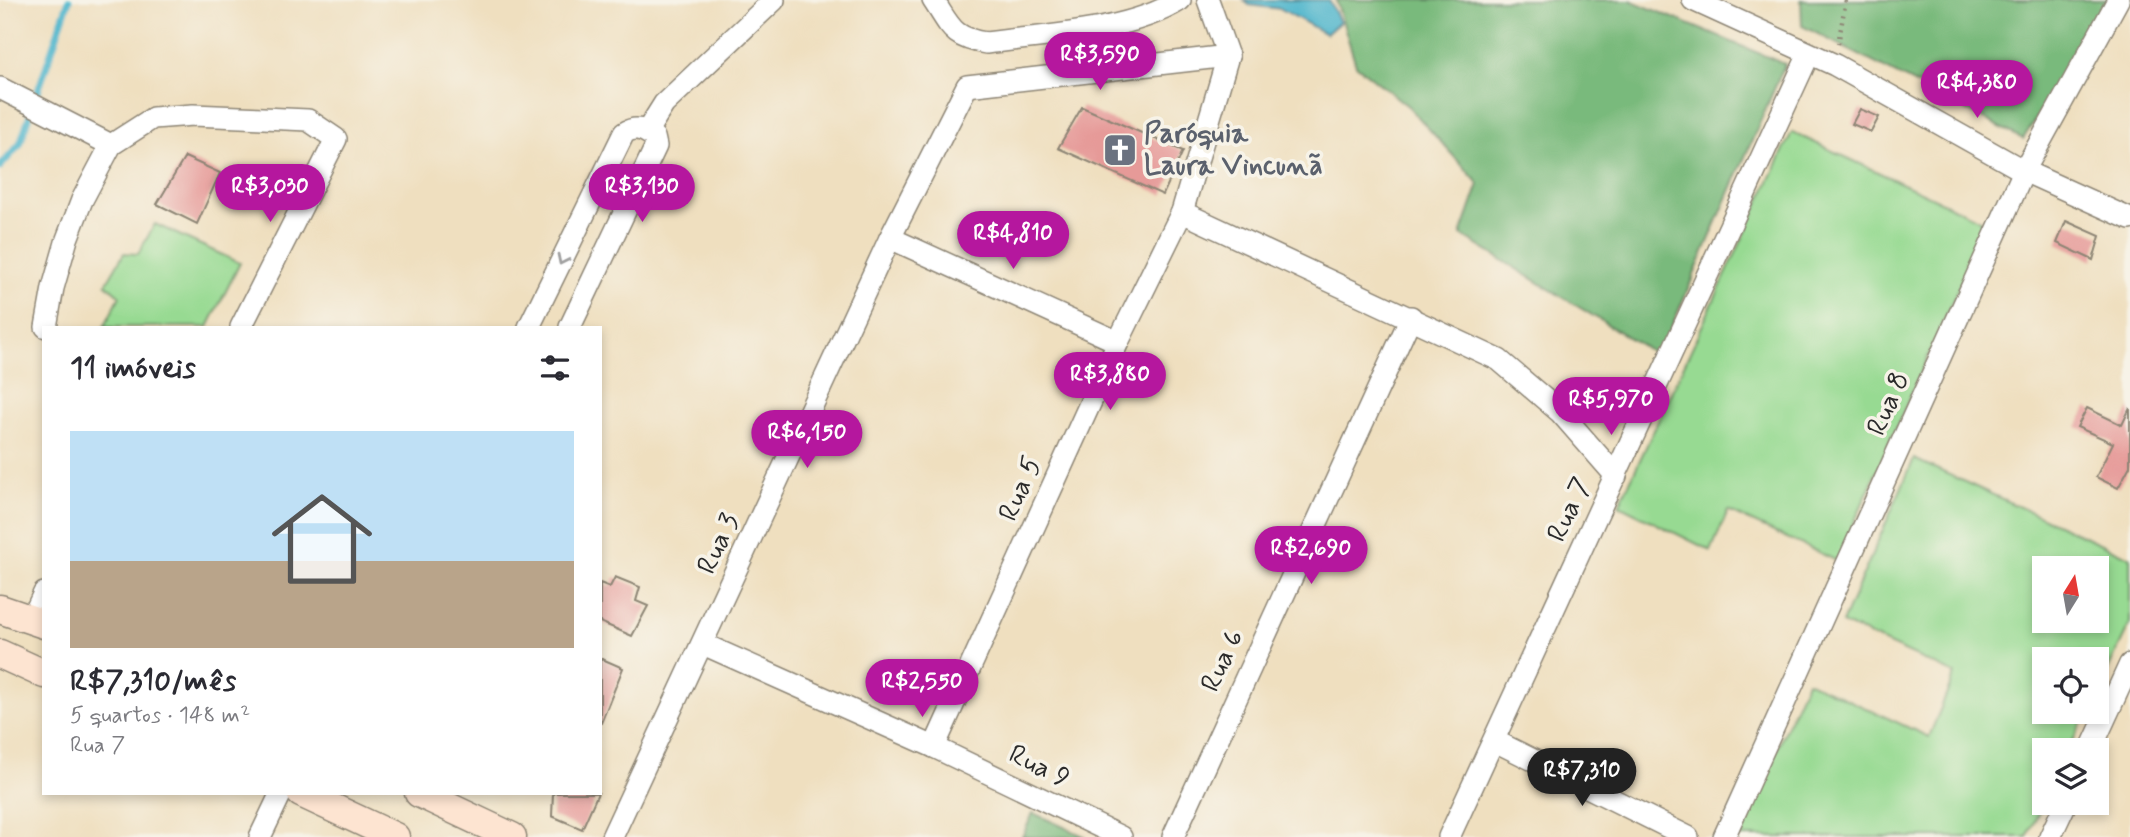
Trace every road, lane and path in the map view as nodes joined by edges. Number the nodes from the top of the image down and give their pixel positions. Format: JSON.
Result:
{"nodes":[{"id":1,"x":774,"y":0,"type":"edge"},
{"id":2,"x":933,"y":0,"type":"edge"},
{"id":3,"x":1180,"y":0,"type":"edge"},
{"id":4,"x":1208,"y":0,"type":"edge"},
{"id":5,"x":1693,"y":0,"type":"edge"},
{"id":6,"x":1846,"y":0,"type":"edge"},
{"id":7,"x":2118,"y":0,"type":"edge"},
{"id":8,"x":1809,"y":54,"type":"junction"},
{"id":9,"x":1228,"y":56,"type":"junction"},
{"id":10,"x":1835,"y":65,"type":"junction"},
{"id":11,"x":0,"y":88,"type":"edge"},
{"id":12,"x":647,"y":131,"type":"junction"},
{"id":13,"x":111,"y":145,"type":"junction"},
{"id":14,"x":2024,"y":171,"type":"junction"},
{"id":15,"x":1181,"y":212,"type":"junction"},
{"id":16,"x":2130,"y":219,"type":"edge"},
{"id":17,"x":890,"y":238,"type":"junction"},
{"id":18,"x":1411,"y":317,"type":"junction"},
{"id":19,"x":46,"y":326,"type":"edge"},
{"id":20,"x":242,"y":326,"type":"edge"},
{"id":21,"x":529,"y":326,"type":"edge"},
{"id":22,"x":570,"y":326,"type":"edge"},
{"id":23,"x":1118,"y":342,"type":"junction"},
{"id":24,"x":1616,"y":476,"type":"junction"},
{"id":25,"x":42,"y":602,"type":"edge"},
{"id":26,"x":0,"y":608,"type":"edge"},
{"id":27,"x":38,"y":621,"type":"edge"},
{"id":28,"x":703,"y":644,"type":"junction"},
{"id":29,"x":0,"y":654,"type":"edge"},
{"id":30,"x":2130,"y":664,"type":"edge"},
{"id":31,"x":42,"y":673,"type":"edge"},
{"id":32,"x":2096,"y":738,"type":"edge"},
{"id":33,"x":1495,"y":741,"type":"junction"},
{"id":34,"x":934,"y":747,"type":"junction"},
{"id":35,"x":280,"y":795,"type":"edge"},
{"id":36,"x":305,"y":795,"type":"edge"},
{"id":37,"x":423,"y":795,"type":"edge"},
{"id":38,"x":2060,"y":815,"type":"edge"},
{"id":39,"x":260,"y":837,"type":"edge"},
{"id":40,"x":396,"y":837,"type":"edge"},
{"id":41,"x":512,"y":837,"type":"edge"},
{"id":42,"x":612,"y":837,"type":"edge"},
{"id":43,"x":1121,"y":837,"type":"edge"},
{"id":44,"x":1173,"y":837,"type":"edge"},
{"id":45,"x":1449,"y":837,"type":"edge"},
{"id":46,"x":1688,"y":837,"type":"edge"},
{"id":47,"x":1724,"y":837,"type":"edge"},
{"id":48,"x":2050,"y":837,"type":"edge"}],
"edges":[{"from":1,"to":12,"type":"street"},
{"from":2,"to":3,"type":"street"},
{"from":4,"to":9,"type":"street"},
{"from":5,"to":8,"type":"street"},
{"from":6,"to":10,"type":"path"},
{"from":7,"to":14,"type":"street","name":"Rua 8"},
{"from":8,"to":10,"type":"street"},
{"from":8,"to":24,"type":"street","name":"Rua 7"},
{"from":9,"to":15,"type":"street","name":"Rua 5"},
{"from":9,"to":17,"type":"street","name":"Rua 3"},
{"from":10,"to":14,"type":"street"},
{"from":11,"to":13,"type":"street"},
{"from":12,"to":21,"type":"street","one_way":true},
{"from":12,"to":22,"type":"street"},
{"from":13,"to":19,"type":"street"},
{"from":13,"to":20,"type":"street"},
{"from":14,"to":16,"type":"street"},
{"from":14,"to":47,"type":"street","name":"Rua 8"},
{"from":15,"to":18,"type":"street"},
{"from":15,"to":23,"type":"street","name":"Rua 5"},
{"from":17,"to":23,"type":"street"},
{"from":17,"to":28,"type":"street","name":"Rua 3"},
{"from":18,"to":24,"type":"street"},
{"from":18,"to":44,"type":"street","name":"Rua 6"},
{"from":23,"to":34,"type":"street","name":"Rua 5"},
{"from":24,"to":33,"type":"street","name":"Rua 7"},
{"from":25,"to":27,"type":"street"},
{"from":26,"to":27,"type":"street"},
{"from":28,"to":34,"type":"street","name":"Rua 9"},
{"from":28,"to":42,"type":"street","name":"Rua 3"},
{"from":29,"to":31,"type":"street"},
{"from":30,"to":32,"type":"street"},
{"from":33,"to":45,"type":"street","name":"Rua 7"},
{"from":33,"to":46,"type":"street"},
{"from":34,"to":43,"type":"street","name":"Rua 9"},
{"from":35,"to":39,"type":"street"},
{"from":36,"to":40,"type":"street"},
{"from":37,"to":41,"type":"street"},
{"from":38,"to":48,"type":"street"}]}
